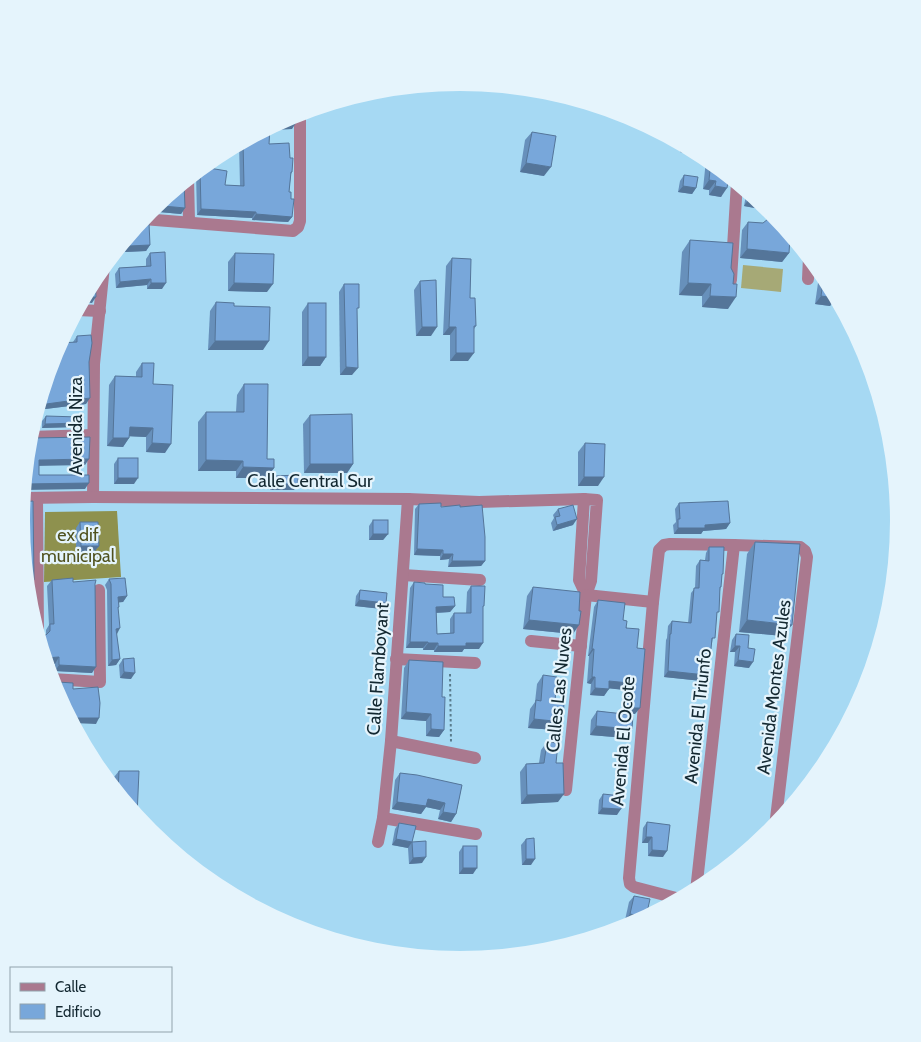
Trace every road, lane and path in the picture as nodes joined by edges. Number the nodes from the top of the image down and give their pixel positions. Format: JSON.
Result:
{"nodes":[{"id":1,"x":300,"y":121,"type":"edge"},
{"id":2,"x":188,"y":187,"type":"edge"},
{"id":3,"x":736,"y":191,"type":"edge"},
{"id":4,"x":154,"y":219,"type":"edge"},
{"id":5,"x":189,"y":222,"type":"junction"},
{"id":6,"x":808,"y":268,"type":"edge"},
{"id":7,"x":808,"y":279,"type":"dead end"},
{"id":8,"x":731,"y":280,"type":"edge"},
{"id":9,"x":103,"y":283,"type":"edge"},
{"id":10,"x":86,"y":310,"type":"edge"},
{"id":11,"x":100,"y":311,"type":"junction"},
{"id":12,"x":39,"y":433,"type":"edge"},
{"id":13,"x":93,"y":435,"type":"junction"},
{"id":14,"x":93,"y":497,"type":"junction"},
{"id":15,"x":31,"y":498,"type":"edge"},
{"id":16,"x":37,"y":498,"type":"junction"},
{"id":17,"x":408,"y":499,"type":"junction"},
{"id":18,"x":590,"y":500,"type":"joint"},
{"id":19,"x":734,"y":545,"type":"junction"},
{"id":20,"x":403,"y":575,"type":"junction"},
{"id":21,"x":480,"y":580,"type":"dead end"},
{"id":22,"x":99,"y":590,"type":"dead end"},
{"id":23,"x":586,"y":595,"type":"junction"},
{"id":24,"x":653,"y":602,"type":"junction"},
{"id":25,"x":38,"y":603,"type":"edge"},
{"id":26,"x":531,"y":641,"type":"dead end"},
{"id":27,"x":581,"y":646,"type":"junction"},
{"id":28,"x":396,"y":659,"type":"junction"},
{"id":29,"x":450,"y":662,"type":"junction"},
{"id":30,"x":474,"y":663,"type":"dead end"},
{"id":31,"x":61,"y":680,"type":"edge"},
{"id":32,"x":391,"y":741,"type":"junction"},
{"id":33,"x":451,"y":753,"type":"junction"},
{"id":34,"x":476,"y":758,"type":"dead end"},
{"id":35,"x":566,"y":790,"type":"edge"},
{"id":36,"x":777,"y":813,"type":"edge"},
{"id":37,"x":382,"y":818,"type":"junction"},
{"id":38,"x":476,"y":834,"type":"dead end"},
{"id":39,"x":378,"y":842,"type":"dead end"},
{"id":40,"x":697,"y":881,"type":"edge"},
{"id":41,"x":671,"y":897,"type":"edge"}],
"edges":[{"from":1,"to":5,"type":"street"},
{"from":2,"to":5,"type":"street"},
{"from":3,"to":8,"type":"street"},
{"from":4,"to":5,"type":"street"},
{"from":6,"to":7,"type":"street"},
{"from":9,"to":11,"type":"street","name":"Avenida Niza"},
{"from":10,"to":11,"type":"street"},
{"from":11,"to":13,"type":"street","name":"Avenida Niza"},
{"from":12,"to":13,"type":"street"},
{"from":13,"to":14,"type":"street","name":"Avenida Niza"},
{"from":14,"to":16,"type":"street","name":"Calle Central Sur"},
{"from":14,"to":17,"type":"street","name":"Calle Central Sur"},
{"from":15,"to":16,"type":"street","name":"Calle Central Sur"},
{"from":16,"to":25,"type":"street"},
{"from":17,"to":18,"type":"street","name":"Calle Central Sur"},
{"from":17,"to":20,"type":"street","name":"Calle Flamboyant"},
{"from":18,"to":23,"type":"street","name":"Calles Las Nuves"},
{"from":19,"to":24,"type":"street","name":"Avenida El Ocote"},
{"from":19,"to":36,"type":"street","name":"Avenida Montes Azules"},
{"from":19,"to":40,"type":"street","name":"Avenida El Triunfo"},
{"from":20,"to":21,"type":"street"},
{"from":20,"to":28,"type":"street","name":"Calle Flamboyant"},
{"from":22,"to":31,"type":"street"},
{"from":23,"to":24,"type":"street"},
{"from":23,"to":27,"type":"street","name":"Calles Las Nuves"},
{"from":24,"to":41,"type":"street","name":"Avenida El Ocote"},
{"from":26,"to":27,"type":"street"},
{"from":27,"to":35,"type":"street","name":"Calles Las Nuves"},
{"from":28,"to":29,"type":"street"},
{"from":28,"to":32,"type":"street","name":"Calle Flamboyant"},
{"from":29,"to":30,"type":"street"},
{"from":29,"to":33,"type":"path"},
{"from":32,"to":33,"type":"street"},
{"from":32,"to":37,"type":"street","name":"Calle Flamboyant"},
{"from":33,"to":34,"type":"street"},
{"from":37,"to":38,"type":"street"},
{"from":37,"to":39,"type":"street","name":"Calle Flamboyant"}]}
